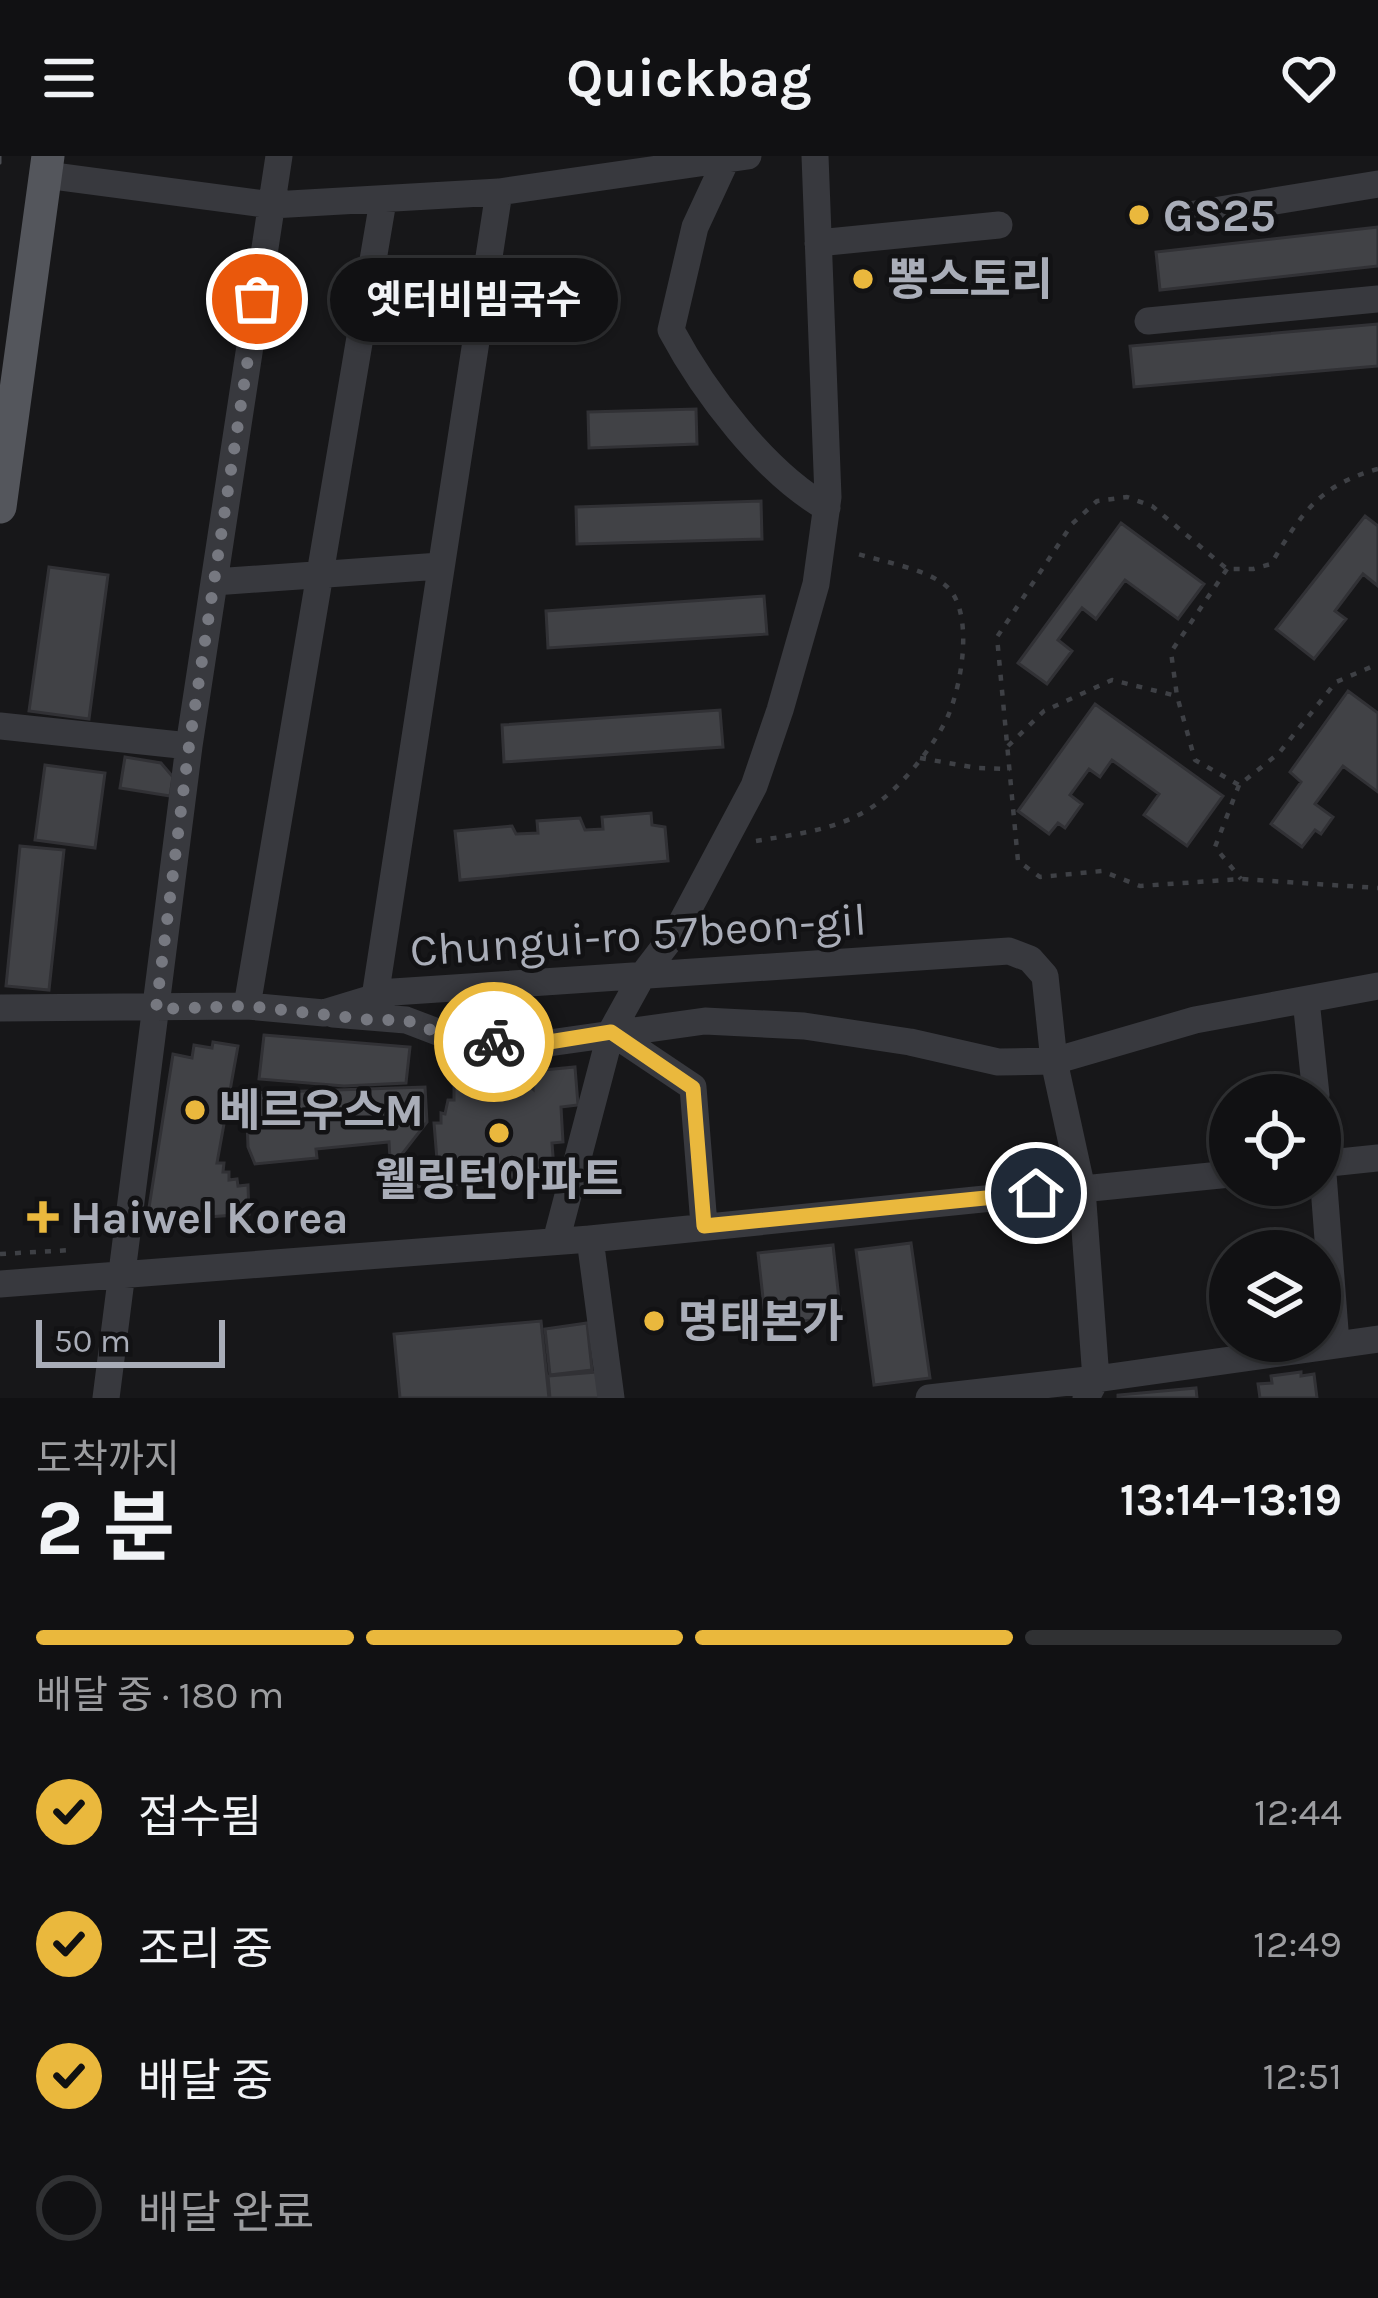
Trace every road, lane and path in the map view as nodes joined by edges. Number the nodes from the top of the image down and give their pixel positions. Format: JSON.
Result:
{"nodes":[{"id":1,"x":279,"y":156,"type":"edge"},
{"id":2,"x":748,"y":156,"type":"edge"},
{"id":3,"x":815,"y":156,"type":"edge"},
{"id":4,"x":728,"y":158,"type":"edge"},
{"id":5,"x":47,"y":165,"type":"edge"},
{"id":6,"x":1378,"y":184,"type":"edge"},
{"id":7,"x":500,"y":192,"type":"junction"},
{"id":8,"x":383,"y":201,"type":"junction"},
{"id":9,"x":272,"y":205,"type":"junction"},
{"id":10,"x":1177,"y":217,"type":"dead end"},
{"id":11,"x":999,"y":225,"type":"dead end"},
{"id":12,"x":818,"y":243,"type":"junction"},
{"id":13,"x":1378,"y":299,"type":"edge"},
{"id":14,"x":1148,"y":321,"type":"dead end"},
{"id":15,"x":1378,"y":469,"type":"edge"},
{"id":16,"x":0,"y":507,"type":"edge"},
{"id":17,"x":826,"y":508,"type":"junction"},
{"id":18,"x":858,"y":554,"type":"dead end"},
{"id":19,"x":440,"y":566,"type":"junction"},
{"id":20,"x":1227,"y":569,"type":"junction"},
{"id":21,"x":318,"y":576,"type":"junction"},
{"id":22,"x":214,"y":582,"type":"junction"},
{"id":23,"x":1378,"y":664,"type":"edge"},
{"id":24,"x":1178,"y":696,"type":"junction"},
{"id":25,"x":0,"y":726,"type":"edge"},
{"id":26,"x":189,"y":746,"type":"junction"},
{"id":27,"x":1007,"y":747,"type":"junction"},
{"id":28,"x":919,"y":758,"type":"junction"},
{"id":29,"x":1010,"y":769,"type":"junction"},
{"id":30,"x":1238,"y":785,"type":"junction"},
{"id":31,"x":756,"y":841,"type":"dead end"},
{"id":32,"x":1241,"y":879,"type":"junction"},
{"id":33,"x":1378,"y":888,"type":"edge"},
{"id":34,"x":642,"y":976,"type":"junction"},
{"id":35,"x":1378,"y":986,"type":"edge"},
{"id":36,"x":1306,"y":1000,"type":"junction"},
{"id":37,"x":248,"y":1006,"type":"junction"},
{"id":38,"x":0,"y":1008,"type":"edge"},
{"id":39,"x":373,"y":1008,"type":"junction"},
{"id":40,"x":156,"y":1009,"type":"junction"},
{"id":41,"x":611,"y":1032,"type":"junction"},
{"id":42,"x":1054,"y":1061,"type":"junction"},
{"id":43,"x":1314,"y":1074,"type":"edge"},
{"id":44,"x":1378,"y":1158,"type":"edge"},
{"id":45,"x":1341,"y":1162,"type":"edge"},
{"id":46,"x":1209,"y":1176,"type":"edge"},
{"id":47,"x":1082,"y":1189,"type":"junction"},
{"id":48,"x":704,"y":1226,"type":"junction"},
{"id":49,"x":590,"y":1239,"type":"junction"},
{"id":50,"x":556,"y":1241,"type":"junction"},
{"id":51,"x":78,"y":1250,"type":"dead end"},
{"id":52,"x":0,"y":1254,"type":"edge"},
{"id":53,"x":121,"y":1276,"type":"junction"},
{"id":54,"x":0,"y":1284,"type":"edge"},
{"id":55,"x":1378,"y":1339,"type":"edge"},
{"id":56,"x":1341,"y":1343,"type":"edge"},
{"id":57,"x":1235,"y":1362,"type":"edge"},
{"id":58,"x":1091,"y":1389,"type":"edge"},
{"id":59,"x":106,"y":1398,"type":"edge"},
{"id":60,"x":610,"y":1398,"type":"edge"},
{"id":61,"x":929,"y":1398,"type":"edge"}],
"edges":[{"from":1,"to":9,"type":"street"},
{"from":2,"to":4,"type":"street"},
{"from":3,"to":12,"type":"street"},
{"from":4,"to":7,"type":"street"},
{"from":4,"to":17,"type":"street"},
{"from":5,"to":9,"type":"street"},
{"from":5,"to":16,"type":"main road"},
{"from":6,"to":10,"type":"street"},
{"from":7,"to":8,"type":"street"},
{"from":7,"to":19,"type":"street"},
{"from":8,"to":9,"type":"street"},
{"from":8,"to":21,"type":"street"},
{"from":9,"to":22,"type":"street"},
{"from":11,"to":12,"type":"street"},
{"from":12,"to":17,"type":"street"},
{"from":13,"to":14,"type":"street"},
{"from":15,"to":20,"type":"path"},
{"from":17,"to":34,"type":"street"},
{"from":18,"to":28,"type":"path"},
{"from":19,"to":21,"type":"street"},
{"from":19,"to":39,"type":"street"},
{"from":20,"to":24,"type":"path"},
{"from":20,"to":27,"type":"path"},
{"from":21,"to":22,"type":"street"},
{"from":21,"to":37,"type":"street"},
{"from":22,"to":26,"type":"street"},
{"from":23,"to":30,"type":"path"},
{"from":24,"to":27,"type":"path"},
{"from":24,"to":30,"type":"path"},
{"from":25,"to":26,"type":"street"},
{"from":26,"to":40,"type":"street"},
{"from":27,"to":29,"type":"path"},
{"from":28,"to":29,"type":"path"},
{"from":28,"to":31,"type":"path"},
{"from":29,"to":32,"type":"path"},
{"from":30,"to":32,"type":"path"},
{"from":32,"to":33,"type":"path"},
{"from":34,"to":39,"type":"street","name":"Chungui-ro 57beon-gil"},
{"from":34,"to":41,"type":"street"},
{"from":34,"to":42,"type":"street","name":"Chungui-ro 57beon-gil"},
{"from":35,"to":36,"type":"street"},
{"from":36,"to":42,"type":"street"},
{"from":36,"to":43,"type":"street"},
{"from":37,"to":39,"type":"street","name":"Chungui-ro 57beon-gil"},
{"from":37,"to":40,"type":"street","name":"Chungui-ro 57beon-gil"},
{"from":38,"to":40,"type":"street","name":"Chungui-ro 57beon-gil"},
{"from":39,"to":41,"type":"street"},
{"from":40,"to":53,"type":"street"},
{"from":41,"to":42,"type":"street"},
{"from":41,"to":48,"type":"street"},
{"from":41,"to":50,"type":"street"},
{"from":42,"to":47,"type":"street","name":"Chungui-ro 57beon-gil"},
{"from":44,"to":45,"type":"street"},
{"from":46,"to":47,"type":"street"},
{"from":47,"to":48,"type":"street"},
{"from":47,"to":58,"type":"street","name":"Chungui-ro 57beon-gil"},
{"from":48,"to":49,"type":"street"},
{"from":49,"to":50,"type":"street"},
{"from":49,"to":60,"type":"street"},
{"from":50,"to":53,"type":"street"},
{"from":51,"to":52,"type":"path"},
{"from":53,"to":54,"type":"street"},
{"from":53,"to":59,"type":"street"},
{"from":55,"to":56,"type":"street"},
{"from":57,"to":58,"type":"street"},
{"from":58,"to":61,"type":"street"}]}
